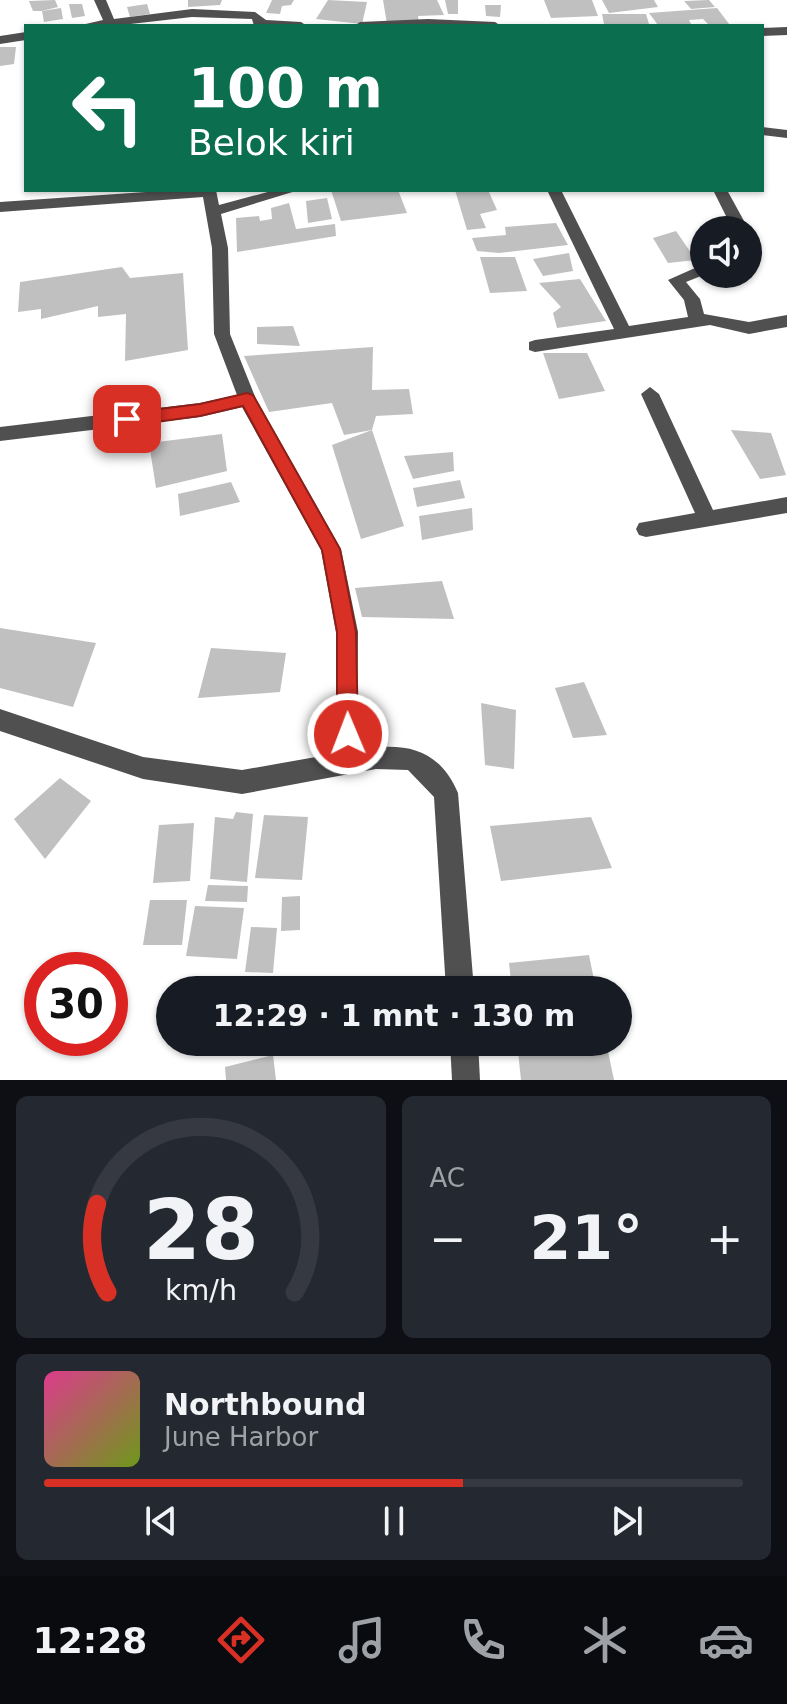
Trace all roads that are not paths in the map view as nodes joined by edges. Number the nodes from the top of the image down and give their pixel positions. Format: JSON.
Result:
{"nodes":[{"id":1,"x":100,"y":0,"type":"edge"},
{"id":2,"x":110,"y":22,"type":"junction"},
{"id":3,"x":96,"y":24,"type":"edge"},
{"id":4,"x":261,"y":24,"type":"edge"},
{"id":5,"x":787,"y":31,"type":"edge"},
{"id":6,"x":764,"y":32,"type":"edge"},
{"id":7,"x":24,"y":36,"type":"edge"},
{"id":8,"x":0,"y":40,"type":"edge"},
{"id":9,"x":764,"y":131,"type":"edge"},
{"id":10,"x":787,"y":134,"type":"edge"},
{"id":11,"x":272,"y":192,"type":"edge"},
{"id":12,"x":555,"y":192,"type":"edge"},
{"id":13,"x":721,"y":192,"type":"edge"},
{"id":14,"x":211,"y":198,"type":"edge"},
{"id":15,"x":0,"y":207,"type":"edge"},
{"id":16,"x":734,"y":216,"type":"edge"},
{"id":17,"x":690,"y":274,"type":"edge"},
{"id":18,"x":697,"y":320,"type":"junction"},
{"id":19,"x":787,"y":321,"type":"edge"},
{"id":20,"x":624,"y":333,"type":"junction"},
{"id":21,"x":535,"y":346,"type":"dead end"},
{"id":22,"x":650,"y":394,"type":"dead end"},
{"id":23,"x":247,"y":399,"type":"junction"},
{"id":24,"x":0,"y":434,"type":"edge"},
{"id":25,"x":787,"y":505,"type":"edge"},
{"id":26,"x":707,"y":518,"type":"junction"},
{"id":27,"x":646,"y":529,"type":"dead end"},
{"id":28,"x":0,"y":720,"type":"edge"},
{"id":29,"x":343,"y":764,"type":"junction"},
{"id":30,"x":459,"y":976,"type":"edge"},
{"id":31,"x":465,"y":1056,"type":"edge"},
{"id":32,"x":466,"y":1080,"type":"edge"}],
"edges":[{"from":1,"to":2,"type":"street"},
{"from":2,"to":3,"type":"street"},
{"from":2,"to":4,"type":"street"},
{"from":5,"to":6,"type":"street"},
{"from":7,"to":8,"type":"street"},
{"from":9,"to":10,"type":"street"},
{"from":11,"to":14,"type":"street"},
{"from":12,"to":20,"type":"street"},
{"from":13,"to":16,"type":"street"},
{"from":14,"to":15,"type":"street"},
{"from":14,"to":23,"type":"street"},
{"from":17,"to":18,"type":"street"},
{"from":18,"to":19,"type":"street"},
{"from":18,"to":20,"type":"street"},
{"from":20,"to":21,"type":"street"},
{"from":22,"to":26,"type":"street"},
{"from":23,"to":24,"type":"street"},
{"from":23,"to":29,"type":"street"},
{"from":25,"to":26,"type":"street"},
{"from":26,"to":27,"type":"street"},
{"from":28,"to":29,"type":"street"},
{"from":29,"to":30,"type":"street"},
{"from":31,"to":32,"type":"street"}]}
